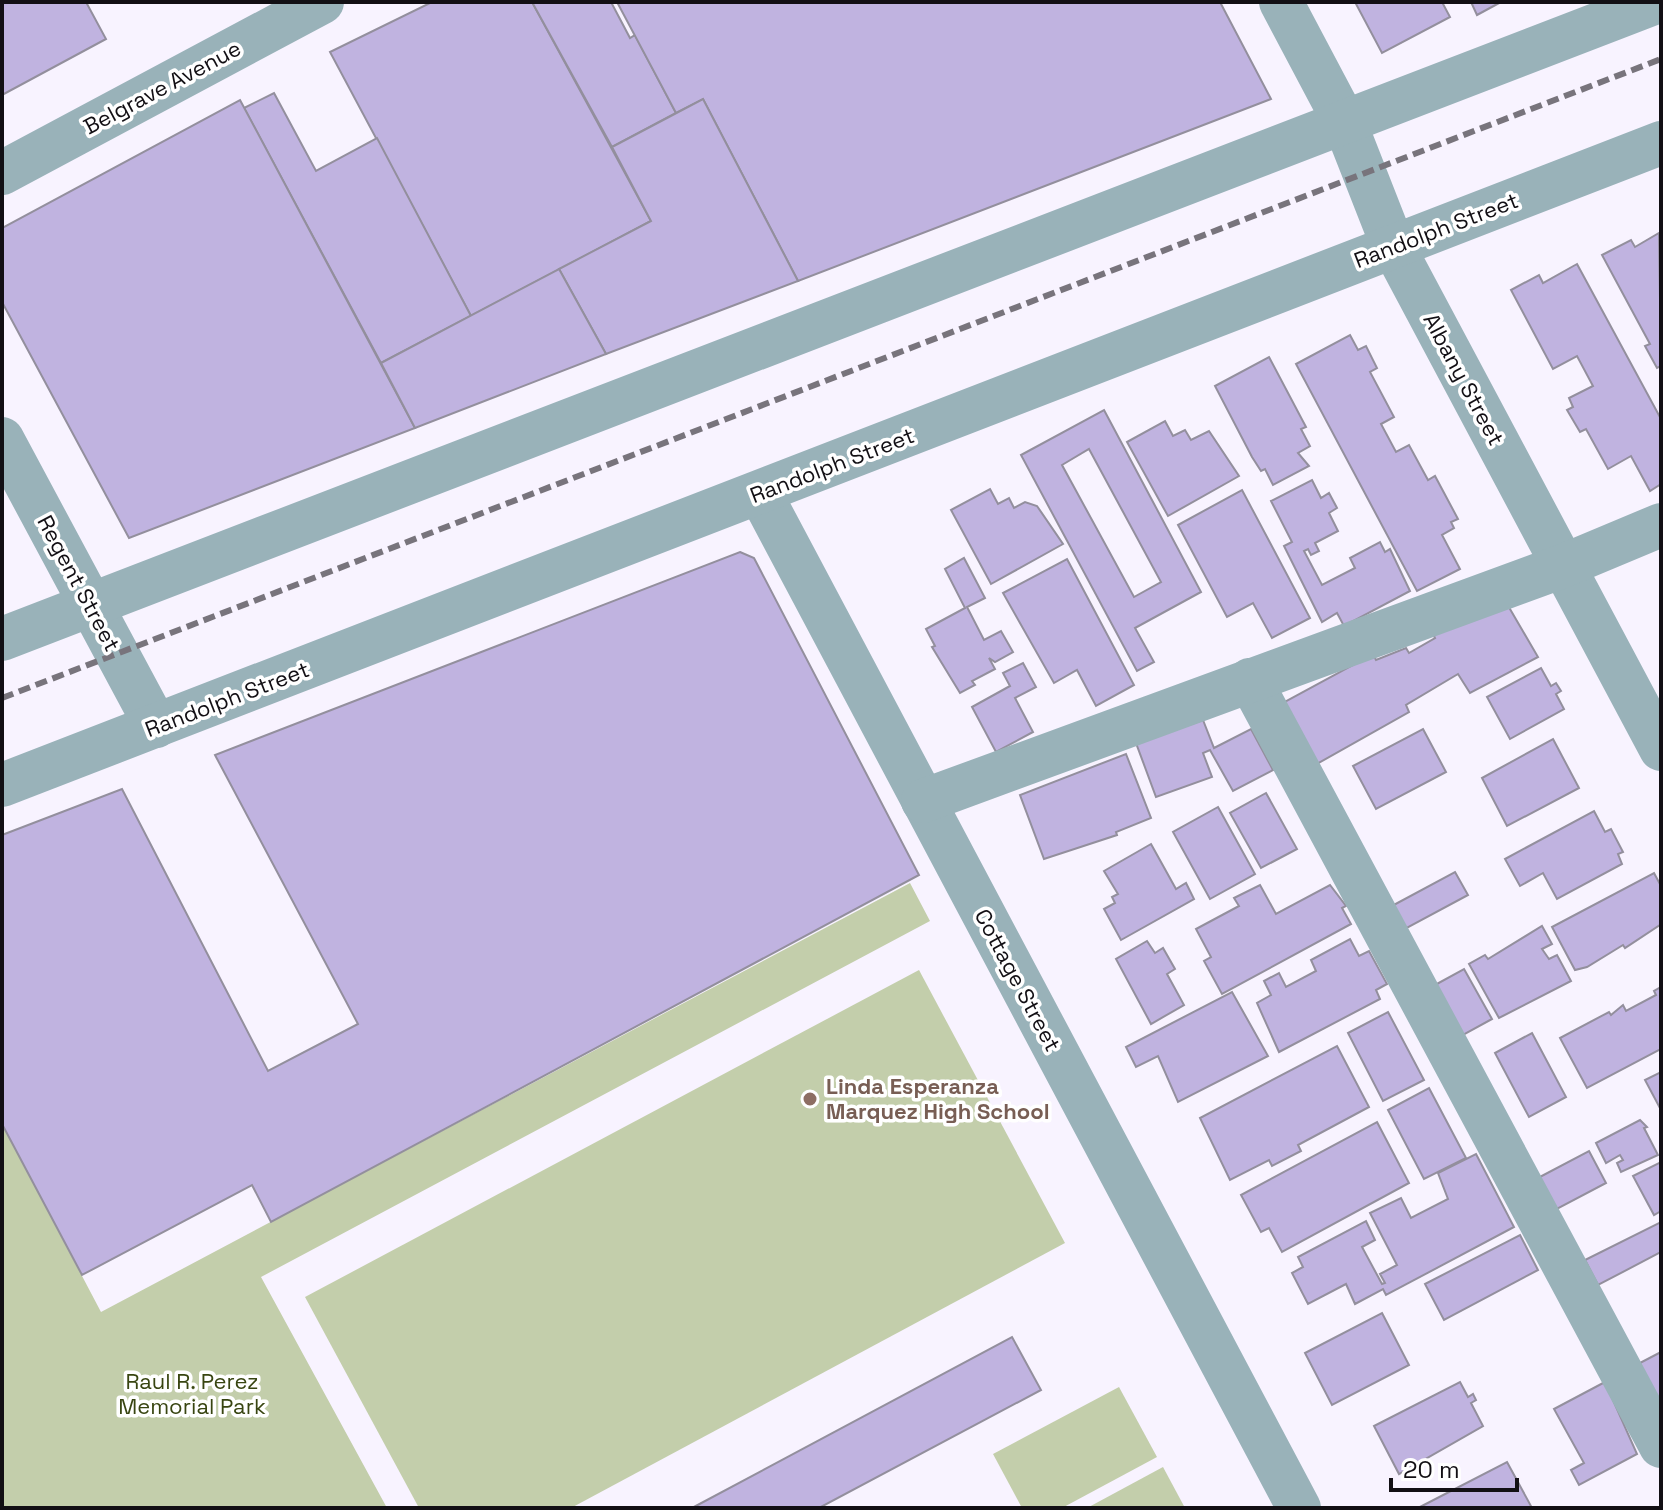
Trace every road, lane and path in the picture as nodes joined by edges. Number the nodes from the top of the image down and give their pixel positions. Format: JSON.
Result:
{"nodes":[{"id":1,"x":322,"y":2,"type":"edge"},
{"id":2,"x":1281,"y":2,"type":"edge"},
{"id":3,"x":1656,"y":2,"type":"edge"},
{"id":4,"x":1344,"y":121,"type":"junction"},
{"id":5,"x":1661,"y":143,"type":"edge"},
{"id":6,"x":2,"y":173,"type":"edge"},
{"id":7,"x":1393,"y":246,"type":"junction"},
{"id":8,"x":2,"y":439,"type":"edge"},
{"id":9,"x":760,"y":493,"type":"junction"},
{"id":10,"x":1661,"y":525,"type":"edge"},
{"id":11,"x":1563,"y":566,"type":"junction"},
{"id":12,"x":90,"y":605,"type":"junction"},
{"id":13,"x":2,"y":639,"type":"edge"},
{"id":14,"x":1250,"y":680,"type":"junction"},
{"id":15,"x":156,"y":726,"type":"junction"},
{"id":16,"x":1661,"y":749,"type":"edge"},
{"id":17,"x":2,"y":785,"type":"edge"},
{"id":18,"x":923,"y":801,"type":"junction"},
{"id":19,"x":1661,"y":1446,"type":"edge"},
{"id":20,"x":1299,"y":1508,"type":"edge"}],
"edges":[{"from":1,"to":6,"type":"street","name":"Belgrave Avenue"},
{"from":2,"to":4,"type":"street","name":"Albany Street"},
{"from":3,"to":4,"type":"street"},
{"from":4,"to":7,"type":"street","name":"Albany Street"},
{"from":4,"to":12,"type":"street"},
{"from":5,"to":7,"type":"street","name":"Randolph Street"},
{"from":7,"to":9,"type":"street","name":"Randolph Street"},
{"from":7,"to":11,"type":"street","name":"Albany Street"},
{"from":8,"to":12,"type":"street","name":"Regent Street"},
{"from":9,"to":15,"type":"street","name":"Randolph Street"},
{"from":9,"to":18,"type":"street","name":"Cottage Street"},
{"from":10,"to":11,"type":"street"},
{"from":11,"to":14,"type":"street"},
{"from":11,"to":16,"type":"street","name":"Albany Street"},
{"from":12,"to":13,"type":"street"},
{"from":12,"to":15,"type":"street","name":"Regent Street"},
{"from":14,"to":18,"type":"street"},
{"from":14,"to":19,"type":"street"},
{"from":15,"to":17,"type":"street","name":"Randolph Street"},
{"from":18,"to":20,"type":"street","name":"Cottage Street"}]}
